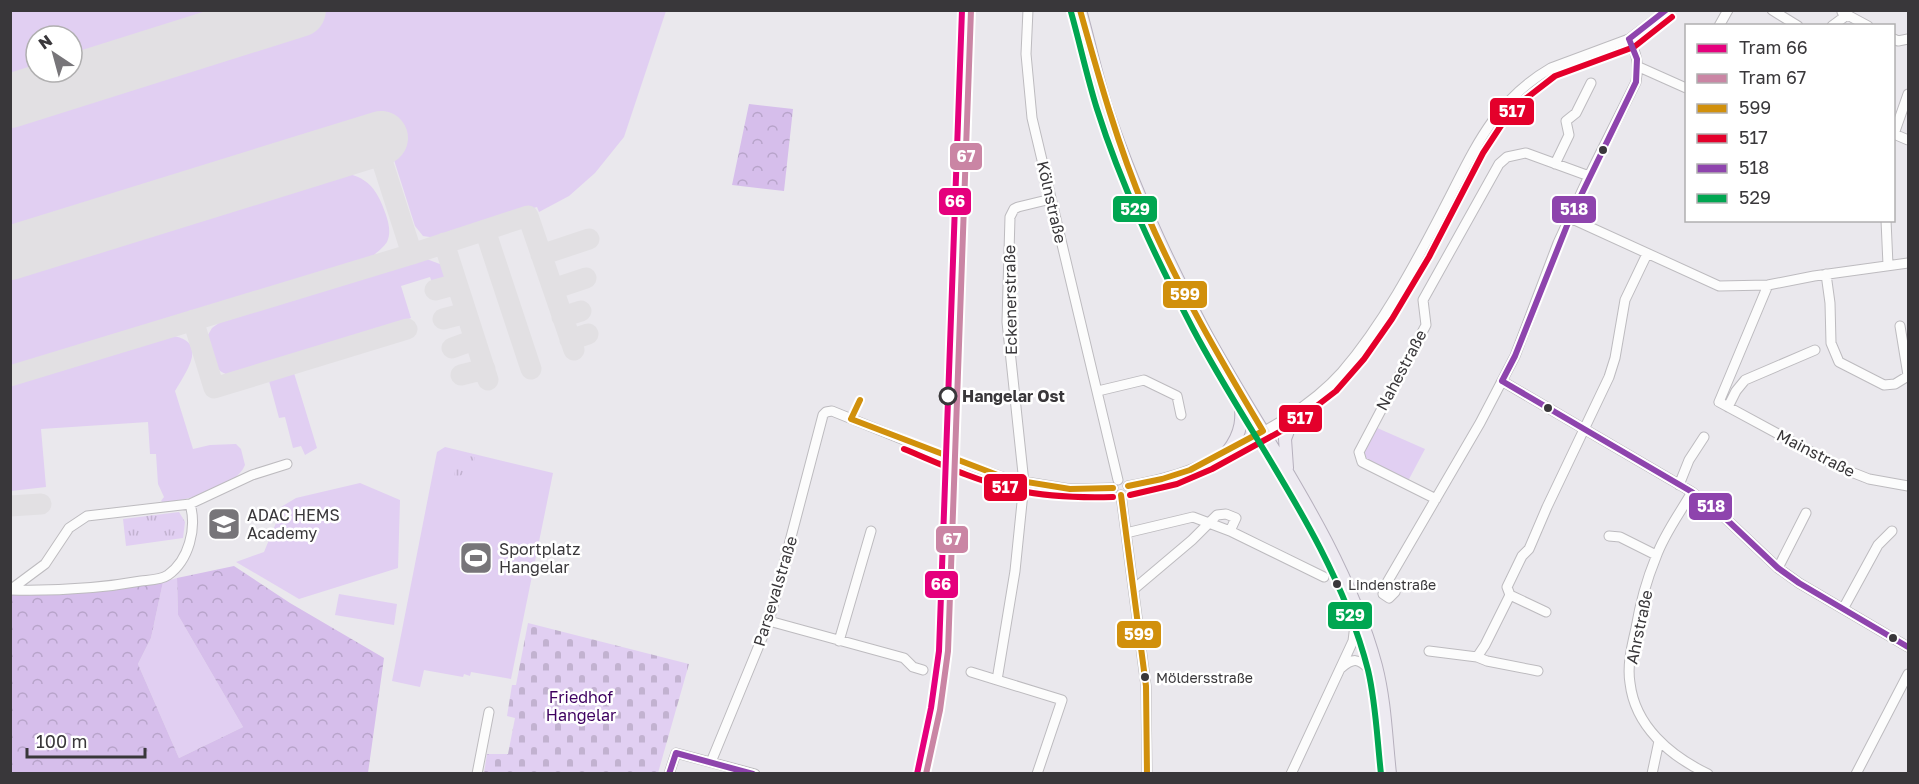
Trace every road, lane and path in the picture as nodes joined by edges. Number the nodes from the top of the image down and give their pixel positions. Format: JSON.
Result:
{"nodes":[{"id":1,"x":1028,"y":10,"type":"edge"},
{"id":2,"x":1080,"y":10,"type":"edge"},
{"id":3,"x":1667,"y":10,"type":"edge"},
{"id":4,"x":1728,"y":10,"type":"edge"},
{"id":5,"x":1772,"y":10,"type":"edge"},
{"id":6,"x":1845,"y":13,"type":"edge"},
{"id":7,"x":1720,"y":24,"type":"edge"},
{"id":8,"x":1795,"y":24,"type":"edge"},
{"id":9,"x":1834,"y":24,"type":"edge"},
{"id":10,"x":1864,"y":24,"type":"edge"},
{"id":11,"x":1629,"y":39,"type":"junction"},
{"id":12,"x":1639,"y":67,"type":"junction"},
{"id":13,"x":1591,"y":83,"type":"dead end"},
{"id":14,"x":1685,"y":88,"type":"edge"},
{"id":15,"x":1908,"y":94,"type":"edge"},
{"id":16,"x":1895,"y":131,"type":"edge"},
{"id":17,"x":1555,"y":164,"type":"junction"},
{"id":18,"x":1589,"y":176,"type":"junction"},
{"id":19,"x":1051,"y":199,"type":"junction"},
{"id":20,"x":1570,"y":218,"type":"junction"},
{"id":21,"x":1886,"y":222,"type":"edge"},
{"id":22,"x":1647,"y":254,"type":"junction"},
{"id":23,"x":1908,"y":263,"type":"edge"},
{"id":24,"x":1888,"y":264,"type":"junction"},
{"id":25,"x":1826,"y":274,"type":"junction"},
{"id":26,"x":1768,"y":285,"type":"junction"},
{"id":27,"x":1900,"y":326,"type":"dead end"},
{"id":28,"x":1815,"y":350,"type":"dead end"},
{"id":29,"x":1908,"y":375,"type":"edge"},
{"id":30,"x":1502,"y":381,"type":"junction"},
{"id":31,"x":1098,"y":391,"type":"junction"},
{"id":32,"x":1240,"y":393,"type":"junction"},
{"id":33,"x":1728,"y":407,"type":"junction"},
{"id":34,"x":1295,"y":412,"type":"junction"},
{"id":35,"x":1181,"y":416,"type":"dead end"},
{"id":36,"x":1583,"y":429,"type":"junction"},
{"id":37,"x":1263,"y":431,"type":"junction"},
{"id":38,"x":1704,"y":437,"type":"dead end"},
{"id":39,"x":1228,"y":450,"type":"junction"},
{"id":40,"x":287,"y":464,"type":"dead end"},
{"id":41,"x":1287,"y":472,"type":"junction"},
{"id":42,"x":1024,"y":483,"type":"junction"},
{"id":43,"x":1116,"y":484,"type":"junction"},
{"id":44,"x":1679,"y":485,"type":"junction"},
{"id":45,"x":1128,"y":486,"type":"junction"},
{"id":46,"x":1908,"y":486,"type":"edge"},
{"id":47,"x":1692,"y":492,"type":"junction"},
{"id":48,"x":1121,"y":495,"type":"junction"},
{"id":49,"x":1436,"y":499,"type":"junction"},
{"id":50,"x":190,"y":504,"type":"junction"},
{"id":51,"x":1806,"y":513,"type":"dead end"},
{"id":52,"x":1208,"y":522,"type":"junction"},
{"id":53,"x":1317,"y":524,"type":"junction"},
{"id":54,"x":871,"y":531,"type":"dead end"},
{"id":55,"x":1230,"y":531,"type":"junction"},
{"id":56,"x":1892,"y":531,"type":"dead end"},
{"id":57,"x":1126,"y":533,"type":"junction"},
{"id":58,"x":1609,"y":536,"type":"dead end"},
{"id":59,"x":1656,"y":555,"type":"junction"},
{"id":60,"x":1778,"y":568,"type":"junction"},
{"id":61,"x":1324,"y":577,"type":"dead end"},
{"id":62,"x":1389,"y":581,"type":"dead end"},
{"id":63,"x":1134,"y":589,"type":"junction"},
{"id":64,"x":10,"y":590,"type":"edge"},
{"id":65,"x":1510,"y":595,"type":"junction"},
{"id":66,"x":1843,"y":609,"type":"junction"},
{"id":67,"x":1546,"y":612,"type":"dead end"},
{"id":68,"x":769,"y":621,"type":"junction"},
{"id":69,"x":1355,"y":625,"type":"junction"},
{"id":70,"x":839,"y":641,"type":"junction"},
{"id":71,"x":1908,"y":647,"type":"edge"},
{"id":72,"x":1429,"y":651,"type":"dead end"},
{"id":73,"x":1477,"y":657,"type":"junction"},
{"id":74,"x":1339,"y":669,"type":"junction"},
{"id":75,"x":1369,"y":669,"type":"junction"},
{"id":76,"x":924,"y":670,"type":"dead end"},
{"id":77,"x":1538,"y":671,"type":"dead end"},
{"id":78,"x":971,"y":672,"type":"dead end"},
{"id":79,"x":1908,"y":674,"type":"edge"},
{"id":80,"x":997,"y":681,"type":"junction"},
{"id":81,"x":489,"y":712,"type":"dead end"},
{"id":82,"x":1385,"y":730,"type":"junction"},
{"id":83,"x":1659,"y":741,"type":"junction"},
{"id":84,"x":711,"y":762,"type":"junction"},
{"id":85,"x":477,"y":774,"type":"edge"},
{"id":86,"x":669,"y":774,"type":"edge"},
{"id":87,"x":755,"y":774,"type":"edge"},
{"id":88,"x":1037,"y":774,"type":"edge"},
{"id":89,"x":1147,"y":774,"type":"edge"},
{"id":90,"x":1291,"y":774,"type":"edge"},
{"id":91,"x":1390,"y":774,"type":"edge"},
{"id":92,"x":1653,"y":774,"type":"edge"},
{"id":93,"x":1708,"y":774,"type":"edge"},
{"id":94,"x":1856,"y":774,"type":"edge"}],
"edges":[{"from":1,"to":19,"type":"street","name":"Kölnstraße"},
{"from":2,"to":32,"type":"main road"},
{"from":3,"to":11,"type":"street"},
{"from":4,"to":7,"type":"street"},
{"from":5,"to":8,"type":"street"},
{"from":6,"to":9,"type":"street"},
{"from":6,"to":10,"type":"street"},
{"from":11,"to":12,"type":"street"},
{"from":11,"to":34,"type":"street"},
{"from":12,"to":14,"type":"street"},
{"from":12,"to":18,"type":"street"},
{"from":13,"to":17,"type":"street"},
{"from":15,"to":16,"type":"street"},
{"from":17,"to":18,"type":"street","name":"Nahestraße"},
{"from":17,"to":49,"type":"street","name":"Nahestraße"},
{"from":18,"to":20,"type":"street"},
{"from":19,"to":31,"type":"street","name":"Kölnstraße"},
{"from":19,"to":42,"type":"street","name":"Eckenerstraße"},
{"from":20,"to":22,"type":"street"},
{"from":20,"to":30,"type":"street"},
{"from":21,"to":24,"type":"street"},
{"from":22,"to":26,"type":"street"},
{"from":22,"to":36,"type":"street"},
{"from":23,"to":24,"type":"street"},
{"from":24,"to":25,"type":"street"},
{"from":25,"to":26,"type":"street"},
{"from":25,"to":29,"type":"street"},
{"from":26,"to":33,"type":"street"},
{"from":27,"to":29,"type":"street"},
{"from":28,"to":33,"type":"street"},
{"from":30,"to":36,"type":"street"},
{"from":30,"to":49,"type":"street"},
{"from":31,"to":35,"type":"street"},
{"from":31,"to":43,"type":"street","name":"Kölnstraße"},
{"from":32,"to":37,"type":"main road"},
{"from":32,"to":39,"type":"main road"},
{"from":33,"to":46,"type":"street","name":"Mainstraße"},
{"from":34,"to":37,"type":"street"},
{"from":34,"to":41,"type":"main road"},
{"from":36,"to":44,"type":"street"},
{"from":36,"to":65,"type":"street"},
{"from":37,"to":39,"type":"street"},
{"from":37,"to":41,"type":"main road"},
{"from":38,"to":44,"type":"street"},
{"from":39,"to":45,"type":"street"},
{"from":40,"to":50,"type":"street"},
{"from":41,"to":53,"type":"main road"},
{"from":42,"to":43,"type":"street"},
{"from":42,"to":68,"type":"street","name":"Parsevalstraße"},
{"from":42,"to":80,"type":"street","name":"Eckenerstraße"},
{"from":43,"to":45,"type":"street"},
{"from":43,"to":48,"type":"street"},
{"from":44,"to":47,"type":"street"},
{"from":45,"to":48,"type":"street"},
{"from":47,"to":59,"type":"street","name":"Ahrstraße"},
{"from":47,"to":60,"type":"street"},
{"from":48,"to":57,"type":"street"},
{"from":49,"to":62,"type":"street"},
{"from":50,"to":64,"type":"street"},
{"from":50,"to":64,"type":"street"},
{"from":51,"to":60,"type":"street"},
{"from":52,"to":55,"type":"street"},
{"from":52,"to":55,"type":"street"},
{"from":52,"to":57,"type":"street"},
{"from":52,"to":63,"type":"street"},
{"from":53,"to":69,"type":"main road"},
{"from":53,"to":82,"type":"main road"},
{"from":54,"to":70,"type":"street"},
{"from":55,"to":61,"type":"street"},
{"from":56,"to":66,"type":"street"},
{"from":57,"to":63,"type":"street"},
{"from":58,"to":59,"type":"street"},
{"from":59,"to":83,"type":"street","name":"Ahrstraße"},
{"from":60,"to":66,"type":"street"},
{"from":63,"to":89,"type":"street"},
{"from":65,"to":67,"type":"street"},
{"from":65,"to":73,"type":"street"},
{"from":66,"to":71,"type":"street"},
{"from":68,"to":70,"type":"street"},
{"from":68,"to":84,"type":"street","name":"Parsevalstraße"},
{"from":69,"to":74,"type":"street"},
{"from":69,"to":75,"type":"main road"},
{"from":70,"to":76,"type":"street"},
{"from":72,"to":73,"type":"street"},
{"from":73,"to":77,"type":"street"},
{"from":74,"to":75,"type":"street"},
{"from":74,"to":90,"type":"street"},
{"from":75,"to":82,"type":"main road"},
{"from":78,"to":80,"type":"street"},
{"from":79,"to":94,"type":"street"},
{"from":80,"to":88,"type":"street"},
{"from":81,"to":85,"type":"street"},
{"from":82,"to":91,"type":"main road"},
{"from":83,"to":92,"type":"street"},
{"from":83,"to":93,"type":"street","name":"Ahrstraße"},
{"from":84,"to":86,"type":"street"},
{"from":84,"to":87,"type":"street"}]}
